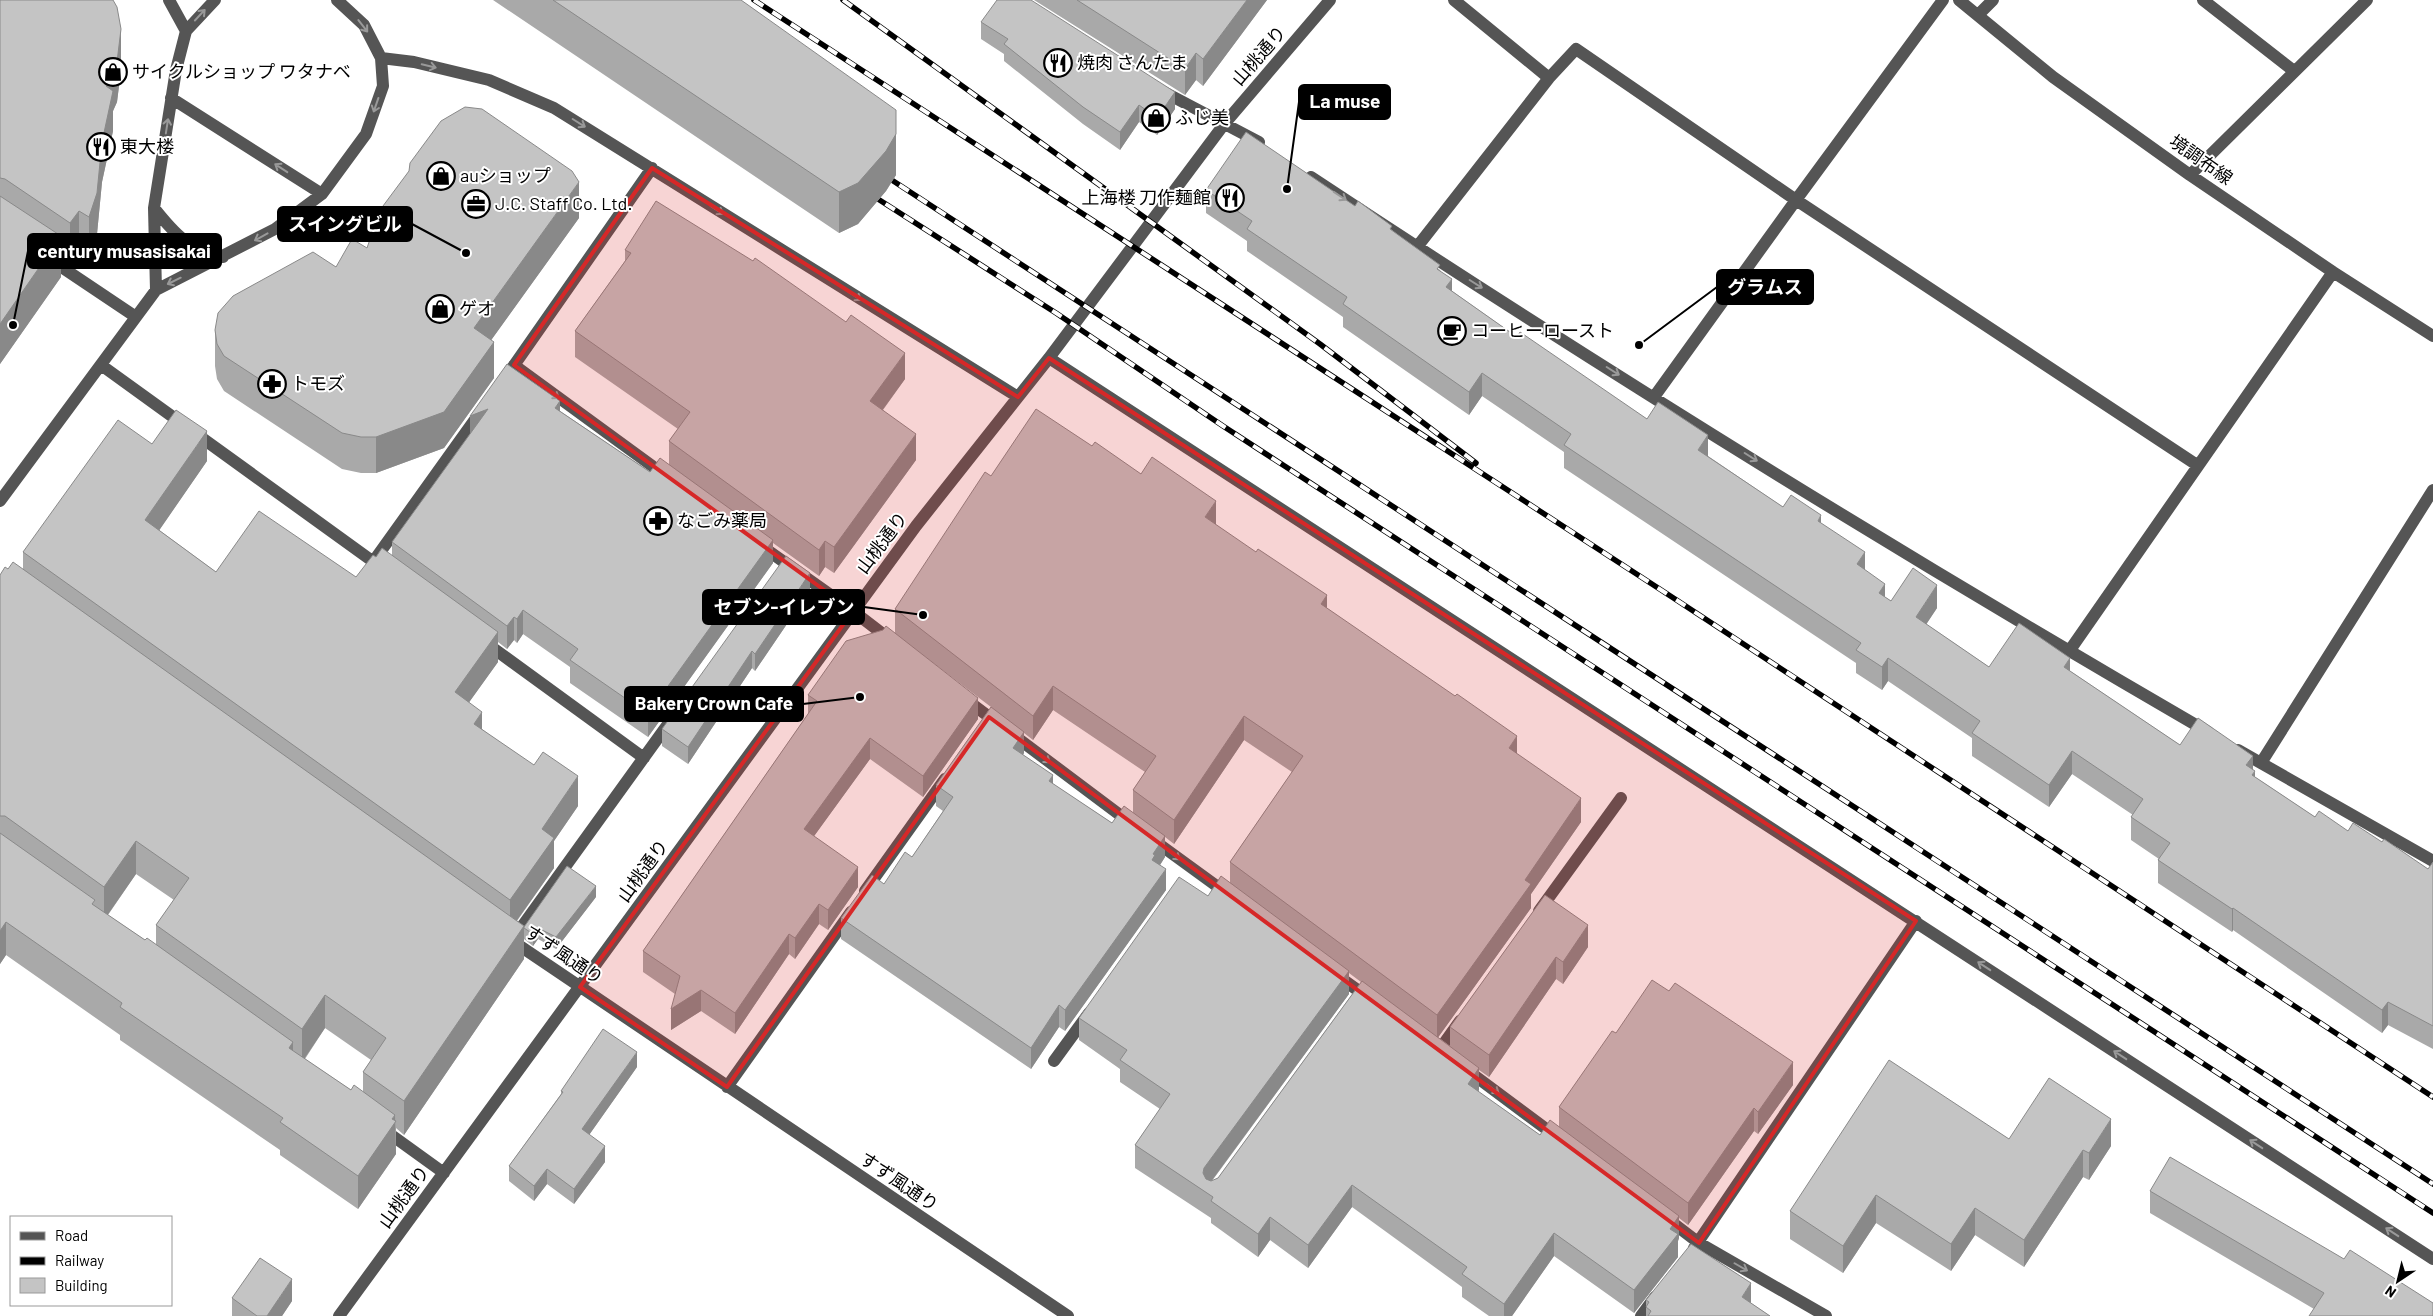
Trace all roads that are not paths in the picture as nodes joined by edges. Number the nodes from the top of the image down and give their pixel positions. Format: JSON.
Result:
{"nodes":[{"id":1,"x":169,"y":0,"type":"edge"},
{"id":2,"x":214,"y":0,"type":"edge"},
{"id":3,"x":337,"y":0,"type":"edge"},
{"id":4,"x":1330,"y":0,"type":"edge"},
{"id":5,"x":1454,"y":0,"type":"edge"},
{"id":6,"x":1943,"y":0,"type":"edge"},
{"id":7,"x":1959,"y":0,"type":"edge"},
{"id":8,"x":1993,"y":0,"type":"edge"},
{"id":9,"x":2203,"y":0,"type":"edge"},
{"id":10,"x":2367,"y":0,"type":"edge"},
{"id":11,"x":1978,"y":15,"type":"junction"},
{"id":12,"x":186,"y":30,"type":"junction"},
{"id":13,"x":381,"y":58,"type":"junction"},
{"id":14,"x":2294,"y":70,"type":"junction"},
{"id":15,"x":1549,"y":78,"type":"junction"},
{"id":16,"x":1148,"y":82,"type":"edge"},
{"id":17,"x":172,"y":98,"type":"junction"},
{"id":18,"x":1225,"y":123,"type":"junction"},
{"id":19,"x":1266,"y":147,"type":"edge"},
{"id":20,"x":652,"y":168,"type":"junction"},
{"id":21,"x":1298,"y":168,"type":"edge"},
{"id":22,"x":2190,"y":174,"type":"junction"},
{"id":23,"x":322,"y":194,"type":"junction"},
{"id":24,"x":1796,"y":200,"type":"junction"},
{"id":25,"x":154,"y":208,"type":"junction"},
{"id":26,"x":1417,"y":247,"type":"junction"},
{"id":27,"x":40,"y":252,"type":"edge"},
{"id":28,"x":223,"y":257,"type":"junction"},
{"id":29,"x":2333,"y":272,"type":"junction"},
{"id":30,"x":156,"y":290,"type":"junction"},
{"id":31,"x":136,"y":317,"type":"junction"},
{"id":32,"x":2433,"y":336,"type":"edge"},
{"id":33,"x":1049,"y":358,"type":"junction"},
{"id":34,"x":101,"y":365,"type":"junction"},
{"id":35,"x":514,"y":365,"type":"junction"},
{"id":36,"x":503,"y":381,"type":"edge"},
{"id":37,"x":1018,"y":397,"type":"junction"},
{"id":38,"x":1654,"y":397,"type":"junction"},
{"id":39,"x":486,"y":404,"type":"edge"},
{"id":40,"x":2197,"y":465,"type":"junction"},
{"id":41,"x":673,"y":481,"type":"edge"},
{"id":42,"x":2433,"y":490,"type":"edge"},
{"id":43,"x":0,"y":501,"type":"edge"},
{"id":44,"x":752,"y":539,"type":"edge"},
{"id":45,"x":373,"y":562,"type":"junction"},
{"id":46,"x":389,"y":573,"type":"edge"},
{"id":47,"x":853,"y":611,"type":"junction"},
{"id":48,"x":476,"y":637,"type":"edge"},
{"id":49,"x":2070,"y":650,"type":"junction"},
{"id":50,"x":906,"y":652,"type":"edge"},
{"id":51,"x":951,"y":688,"type":"edge"},
{"id":52,"x":677,"y":711,"type":"edge"},
{"id":53,"x":644,"y":758,"type":"junction"},
{"id":54,"x":2261,"y":763,"type":"junction"},
{"id":55,"x":954,"y":765,"type":"edge"},
{"id":56,"x":1620,"y":798,"type":"dead end"},
{"id":57,"x":2433,"y":860,"type":"edge"},
{"id":58,"x":1241,"y":905,"type":"edge"},
{"id":59,"x":1534,"y":918,"type":"edge"},
{"id":60,"x":1916,"y":921,"type":"junction"},
{"id":61,"x":1328,"y":969,"type":"edge"},
{"id":62,"x":580,"y":988,"type":"junction"},
{"id":63,"x":1094,"y":1005,"type":"edge"},
{"id":64,"x":1384,"y":1009,"type":"edge"},
{"id":65,"x":1468,"y":1011,"type":"edge"},
{"id":66,"x":1054,"y":1061,"type":"dead end"},
{"id":67,"x":727,"y":1087,"type":"junction"},
{"id":68,"x":371,"y":1121,"type":"edge"},
{"id":69,"x":1566,"y":1143,"type":"edge"},
{"id":70,"x":444,"y":1173,"type":"junction"},
{"id":71,"x":1652,"y":1207,"type":"edge"},
{"id":72,"x":1699,"y":1242,"type":"junction"},
{"id":73,"x":1687,"y":1257,"type":"edge"},
{"id":74,"x":2433,"y":1259,"type":"edge"},
{"id":75,"x":1664,"y":1287,"type":"edge"},
{"id":76,"x":340,"y":1316,"type":"edge"},
{"id":77,"x":1068,"y":1316,"type":"edge"},
{"id":78,"x":1641,"y":1316,"type":"edge"},
{"id":79,"x":1826,"y":1316,"type":"edge"}],
"edges":[{"from":1,"to":12,"type":"street"},
{"from":12,"to":2,"type":"street","one_way":true},
{"from":3,"to":13,"type":"street","one_way":true},
{"from":4,"to":18,"type":"street","name":"山桃通り"},
{"from":5,"to":15,"type":"street"},
{"from":6,"to":24,"type":"street"},
{"from":7,"to":11,"type":"street","name":"境調布線"},
{"from":8,"to":11,"type":"street"},
{"from":9,"to":14,"type":"street"},
{"from":10,"to":14,"type":"street"},
{"from":11,"to":22,"type":"street","name":"境調布線"},
{"from":12,"to":17,"type":"street"},
{"from":13,"to":20,"type":"street","one_way":true},
{"from":13,"to":23,"type":"street","one_way":true},
{"from":14,"to":22,"type":"street"},
{"from":15,"to":24,"type":"street"},
{"from":15,"to":26,"type":"street"},
{"from":16,"to":18,"type":"street"},
{"from":23,"to":17,"type":"street","one_way":true},
{"from":25,"to":17,"type":"street","one_way":true},
{"from":18,"to":19,"type":"street"},
{"from":18,"to":33,"type":"street","name":"山桃通り"},
{"from":20,"to":35,"type":"street"},
{"from":20,"to":37,"type":"street","one_way":true},
{"from":21,"to":26,"type":"street","one_way":true},
{"from":22,"to":29,"type":"street","name":"境調布線"},
{"from":23,"to":28,"type":"street","one_way":true},
{"from":24,"to":38,"type":"street"},
{"from":24,"to":40,"type":"street"},
{"from":25,"to":28,"type":"street"},
{"from":25,"to":30,"type":"street"},
{"from":26,"to":38,"type":"street","one_way":true},
{"from":27,"to":31,"type":"street"},
{"from":28,"to":30,"type":"street","one_way":true},
{"from":29,"to":32,"type":"street","name":"境調布線"},
{"from":29,"to":40,"type":"street"},
{"from":30,"to":31,"type":"street"},
{"from":31,"to":34,"type":"street"},
{"from":33,"to":37,"type":"street","name":"山桃通り"},
{"from":33,"to":60,"type":"street"},
{"from":34,"to":43,"type":"street"},
{"from":34,"to":45,"type":"street"},
{"from":35,"to":36,"type":"street"},
{"from":35,"to":41,"type":"street","one_way":true},
{"from":37,"to":47,"type":"street","name":"山桃通り"},
{"from":38,"to":49,"type":"street","one_way":true},
{"from":39,"to":45,"type":"street"},
{"from":40,"to":49,"type":"street"},
{"from":42,"to":54,"type":"street"},
{"from":44,"to":47,"type":"street"},
{"from":45,"to":46,"type":"street"},
{"from":47,"to":50,"type":"street"},
{"from":47,"to":62,"type":"street","name":"山桃通り"},
{"from":48,"to":53,"type":"street"},
{"from":49,"to":54,"type":"street"},
{"from":51,"to":58,"type":"street","one_way":true},
{"from":52,"to":53,"type":"street"},
{"from":53,"to":62,"type":"street","name":"すず風通り"},
{"from":54,"to":57,"type":"street"},
{"from":55,"to":67,"type":"street"},
{"from":56,"to":59,"type":"street"},
{"from":60,"to":72,"type":"street"},
{"from":74,"to":60,"type":"street","one_way":true},
{"from":61,"to":64,"type":"street"},
{"from":62,"to":67,"type":"street","name":"すず風通り"},
{"from":62,"to":70,"type":"street","name":"山桃通り"},
{"from":63,"to":66,"type":"street"},
{"from":65,"to":69,"type":"street","one_way":true},
{"from":67,"to":77,"type":"street","name":"すず風通り"},
{"from":68,"to":70,"type":"street"},
{"from":70,"to":76,"type":"street","name":"山桃通り"},
{"from":71,"to":72,"type":"street"},
{"from":72,"to":73,"type":"street"},
{"from":72,"to":79,"type":"street","one_way":true},
{"from":75,"to":78,"type":"street"}]}
